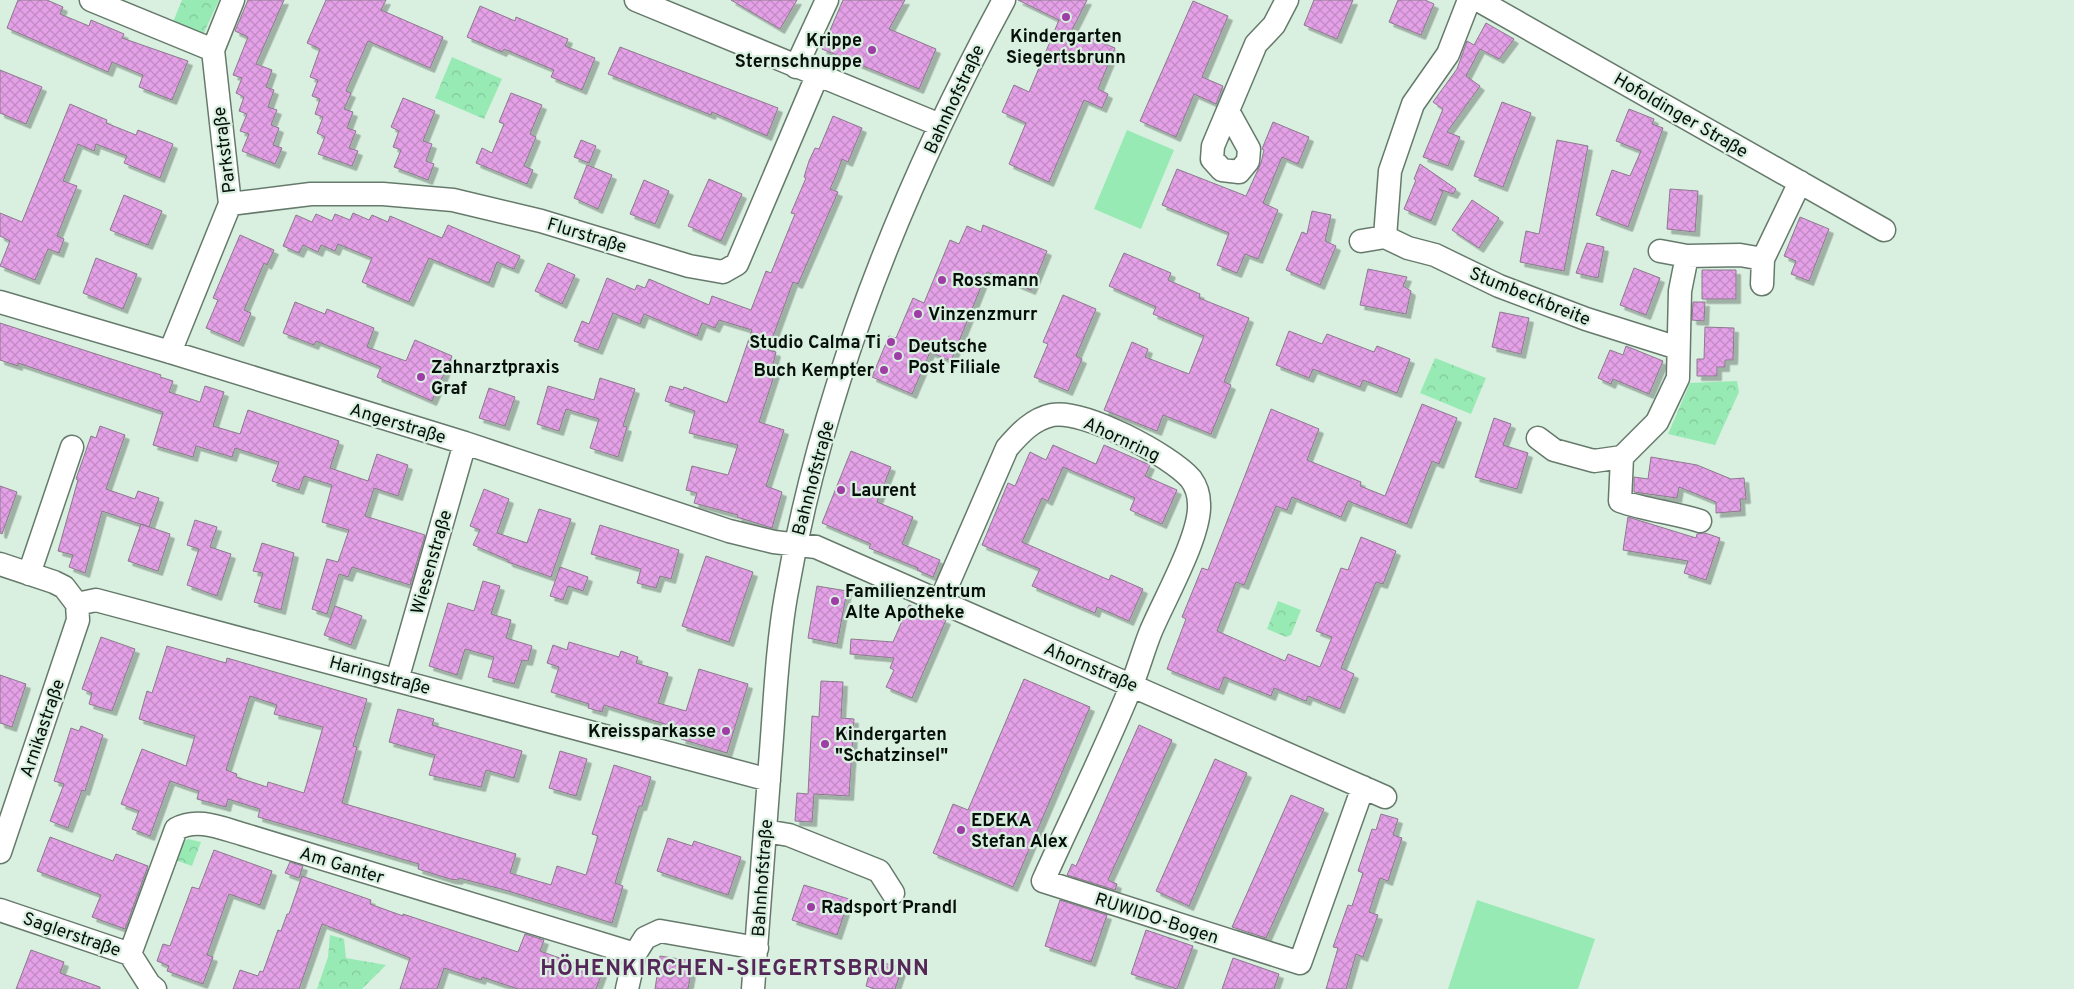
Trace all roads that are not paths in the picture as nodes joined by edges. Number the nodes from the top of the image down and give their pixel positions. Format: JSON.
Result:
{"nodes":[{"id":1,"x":91,"y":0,"type":"edge"},
{"id":2,"x":233,"y":0,"type":"edge"},
{"id":3,"x":636,"y":0,"type":"edge"},
{"id":4,"x":827,"y":0,"type":"edge"},
{"id":5,"x":1004,"y":0,"type":"edge"},
{"id":6,"x":1287,"y":0,"type":"edge"},
{"id":7,"x":1469,"y":0,"type":"edge"},
{"id":8,"x":1478,"y":0,"type":"edge"},
{"id":9,"x":212,"y":50,"type":"junction"},
{"id":10,"x":796,"y":66,"type":"junction"},
{"id":11,"x":817,"y":76,"type":"junction"},
{"id":12,"x":1228,"y":110,"type":"dead end"},
{"id":13,"x":940,"y":125,"type":"junction"},
{"id":14,"x":1800,"y":182,"type":"junction"},
{"id":15,"x":230,"y":204,"type":"junction"},
{"id":16,"x":1884,"y":230,"type":"dead end"},
{"id":17,"x":1385,"y":237,"type":"junction"},
{"id":18,"x":1361,"y":241,"type":"dead end"},
{"id":19,"x":1660,"y":251,"type":"dead end"},
{"id":20,"x":1687,"y":256,"type":"junction"},
{"id":21,"x":1763,"y":259,"type":"junction"},
{"id":22,"x":1762,"y":284,"type":"dead end"},
{"id":23,"x":0,"y":302,"type":"edge"},
{"id":24,"x":1678,"y":348,"type":"junction"},
{"id":25,"x":170,"y":352,"type":"junction"},
{"id":26,"x":1538,"y":438,"type":"dead end"},
{"id":27,"x":464,"y":443,"type":"junction"},
{"id":28,"x":72,"y":447,"type":"dead end"},
{"id":29,"x":1622,"y":457,"type":"junction"},
{"id":30,"x":1700,"y":521,"type":"dead end"},
{"id":31,"x":795,"y":544,"type":"junction"},
{"id":32,"x":0,"y":564,"type":"edge"},
{"id":33,"x":30,"y":574,"type":"junction"},
{"id":34,"x":940,"y":602,"type":"junction"},
{"id":35,"x":77,"y":604,"type":"junction"},
{"id":36,"x":397,"y":680,"type":"junction"},
{"id":37,"x":1132,"y":684,"type":"junction"},
{"id":38,"x":769,"y":780,"type":"junction"},
{"id":39,"x":1363,"y":787,"type":"junction"},
{"id":40,"x":1385,"y":797,"type":"dead end"},
{"id":41,"x":765,"y":831,"type":"junction"},
{"id":42,"x":0,"y":852,"type":"edge"},
{"id":43,"x":893,"y":893,"type":"dead end"},
{"id":44,"x":0,"y":910,"type":"edge"},
{"id":45,"x":756,"y":948,"type":"junction"},
{"id":46,"x":130,"y":954,"type":"junction"},
{"id":47,"x":635,"y":954,"type":"junction"},
{"id":48,"x":155,"y":989,"type":"edge"},
{"id":49,"x":627,"y":989,"type":"edge"},
{"id":50,"x":753,"y":989,"type":"edge"}],
"edges":[{"from":1,"to":9,"type":"street"},
{"from":2,"to":9,"type":"street","name":"Parkstraße"},
{"from":3,"to":10,"type":"street"},
{"from":4,"to":10,"type":"street"},
{"from":5,"to":13,"type":"street","name":"Bahnhofstraße"},
{"from":6,"to":12,"type":"street"},
{"from":7,"to":17,"type":"street"},
{"from":8,"to":14,"type":"street","name":"Hofoldinger Straße"},
{"from":9,"to":15,"type":"street","name":"Parkstraße"},
{"from":10,"to":11,"type":"street"},
{"from":11,"to":13,"type":"street"},
{"from":11,"to":15,"type":"street","name":"Flurstraße"},
{"from":13,"to":31,"type":"street","name":"Bahnhofstraße"},
{"from":14,"to":16,"type":"street","name":"Hofoldinger Straße"},
{"from":14,"to":21,"type":"street"},
{"from":15,"to":25,"type":"street","name":"Parkstraße"},
{"from":17,"to":18,"type":"street"},
{"from":17,"to":24,"type":"street","name":"Stumbeckbreite"},
{"from":19,"to":20,"type":"street"},
{"from":20,"to":21,"type":"street"},
{"from":20,"to":24,"type":"street"},
{"from":21,"to":22,"type":"street"},
{"from":23,"to":25,"type":"street","name":"Angerstraße"},
{"from":24,"to":29,"type":"street"},
{"from":25,"to":27,"type":"street","name":"Angerstraße"},
{"from":26,"to":29,"type":"street"},
{"from":27,"to":31,"type":"street","name":"Angerstraße"},
{"from":27,"to":36,"type":"street","name":"Wiesenstraße"},
{"from":28,"to":33,"type":"street"},
{"from":29,"to":30,"type":"street"},
{"from":31,"to":34,"type":"street","name":"Ahornstraße"},
{"from":31,"to":38,"type":"street","name":"Bahnhofstraße"},
{"from":32,"to":33,"type":"street"},
{"from":33,"to":35,"type":"street"},
{"from":34,"to":37,"type":"street","name":"Ahornstraße"},
{"from":34,"to":37,"type":"street","name":"Ahornring"},
{"from":35,"to":36,"type":"street","name":"Haringstraße"},
{"from":35,"to":42,"type":"street","name":"Arnikastraße"},
{"from":36,"to":38,"type":"street","name":"Haringstraße"},
{"from":37,"to":39,"type":"street","name":"Ahornstraße"},
{"from":37,"to":39,"type":"street","name":"RUWIDO-Bogen"},
{"from":38,"to":41,"type":"street","name":"Bahnhofstraße"},
{"from":39,"to":40,"type":"street","name":"Ahornstraße"},
{"from":41,"to":43,"type":"street"},
{"from":41,"to":45,"type":"street","name":"Bahnhofstraße"},
{"from":44,"to":46,"type":"street","name":"Saglerstraße"},
{"from":45,"to":47,"type":"street"},
{"from":45,"to":50,"type":"street","name":"Bahnhofstraße"},
{"from":46,"to":47,"type":"street","name":"Am Ganter"},
{"from":46,"to":48,"type":"street","name":"Saglerstraße"},
{"from":47,"to":49,"type":"street"}]}
